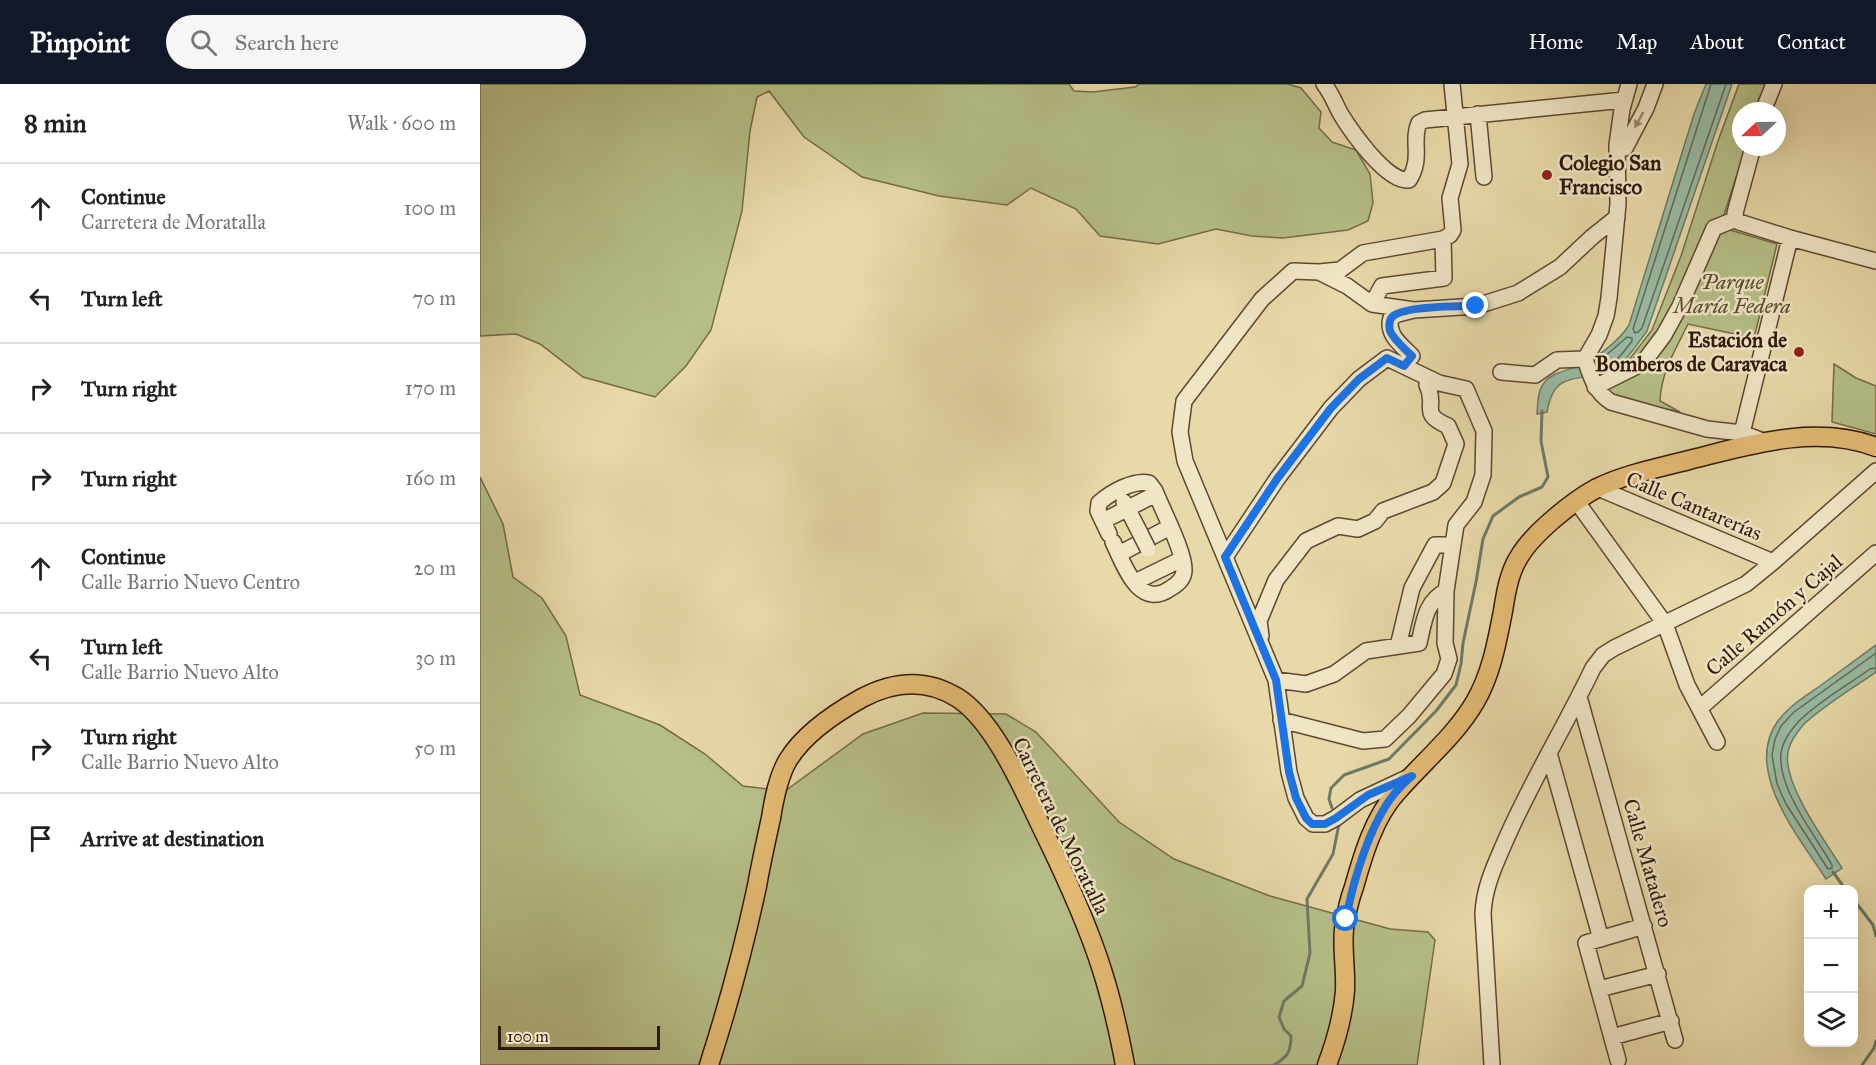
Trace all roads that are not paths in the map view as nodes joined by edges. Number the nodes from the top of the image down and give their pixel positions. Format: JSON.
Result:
{"nodes":[{"id":1,"x":1324,"y":84,"type":"edge"},
{"id":2,"x":1452,"y":84,"type":"edge"},
{"id":3,"x":1629,"y":84,"type":"edge"},
{"id":4,"x":1655,"y":84,"type":"edge"},
{"id":5,"x":1774,"y":84,"type":"edge"},
{"id":6,"x":1624,"y":100,"type":"junction"},
{"id":7,"x":1767,"y":102,"type":"edge"},
{"id":8,"x":1478,"y":114,"type":"junction"},
{"id":9,"x":1455,"y":116,"type":"junction"},
{"id":10,"x":1617,"y":146,"type":"junction"},
{"id":11,"x":1751,"y":156,"type":"edge"},
{"id":12,"x":1484,"y":177,"type":"dead end"},
{"id":13,"x":1617,"y":217,"type":"junction"},
{"id":14,"x":1736,"y":219,"type":"junction"},
{"id":15,"x":1790,"y":238,"type":"junction"},
{"id":16,"x":1443,"y":239,"type":"junction"},
{"id":17,"x":1876,"y":261,"type":"edge"},
{"id":18,"x":1319,"y":272,"type":"junction"},
{"id":19,"x":1371,"y":304,"type":"junction"},
{"id":20,"x":1414,"y":310,"type":"junction"},
{"id":21,"x":1404,"y":366,"type":"junction"},
{"id":22,"x":1589,"y":371,"type":"junction"},
{"id":23,"x":1501,"y":372,"type":"dead end"},
{"id":24,"x":1428,"y":378,"type":"junction"},
{"id":25,"x":1707,"y":429,"type":"junction"},
{"id":26,"x":1726,"y":432,"type":"junction"},
{"id":27,"x":1741,"y":441,"type":"junction"},
{"id":28,"x":1876,"y":447,"type":"edge"},
{"id":29,"x":1718,"y":450,"type":"junction"},
{"id":30,"x":1876,"y":471,"type":"edge"},
{"id":31,"x":1598,"y":488,"type":"junction"},
{"id":32,"x":1118,"y":491,"type":"junction"},
{"id":33,"x":1156,"y":494,"type":"junction"},
{"id":34,"x":1576,"y":502,"type":"junction"},
{"id":35,"x":1128,"y":509,"type":"junction"},
{"id":36,"x":1170,"y":527,"type":"junction"},
{"id":37,"x":1111,"y":538,"type":"junction"},
{"id":38,"x":1453,"y":545,"type":"junction"},
{"id":39,"x":1876,"y":553,"type":"edge"},
{"id":40,"x":1225,"y":557,"type":"junction"},
{"id":41,"x":1182,"y":559,"type":"junction"},
{"id":42,"x":1773,"y":562,"type":"junction"},
{"id":43,"x":1159,"y":570,"type":"junction"},
{"id":44,"x":1135,"y":582,"type":"junction"},
{"id":45,"x":1169,"y":590,"type":"junction"},
{"id":46,"x":1446,"y":591,"type":"junction"},
{"id":47,"x":1665,"y":624,"type":"junction"},
{"id":48,"x":1398,"y":646,"type":"junction"},
{"id":49,"x":1263,"y":651,"type":"junction"},
{"id":50,"x":1276,"y":680,"type":"junction"},
{"id":51,"x":1579,"y":698,"type":"junction"},
{"id":52,"x":1700,"y":708,"type":"junction"},
{"id":53,"x":1281,"y":720,"type":"junction"},
{"id":54,"x":1717,"y":742,"type":"dead end"},
{"id":55,"x":1549,"y":753,"type":"junction"},
{"id":56,"x":1412,"y":776,"type":"junction"},
{"id":57,"x":1644,"y":926,"type":"junction"},
{"id":58,"x":1601,"y":939,"type":"junction"},
{"id":59,"x":1658,"y":974,"type":"junction"},
{"id":60,"x":1599,"y":989,"type":"junction"},
{"id":61,"x":1671,"y":1021,"type":"junction"},
{"id":62,"x":1612,"y":1037,"type":"junction"},
{"id":63,"x":1675,"y":1040,"type":"dead end"},
{"id":64,"x":1618,"y":1060,"type":"dead end"},
{"id":65,"x":709,"y":1065,"type":"edge"},
{"id":66,"x":1125,"y":1065,"type":"edge"},
{"id":67,"x":1327,"y":1065,"type":"edge"},
{"id":68,"x":1492,"y":1065,"type":"edge"}],
"edges":[{"from":1,"to":9,"type":"street"},
{"from":2,"to":9,"type":"street"},
{"from":3,"to":6,"type":"street"},
{"from":4,"to":10,"type":"street","one_way":true},
{"from":5,"to":7,"type":"street"},
{"from":6,"to":8,"type":"street"},
{"from":6,"to":10,"type":"street"},
{"from":8,"to":9,"type":"street"},
{"from":8,"to":12,"type":"street"},
{"from":9,"to":16,"type":"street"},
{"from":10,"to":13,"type":"street"},
{"from":11,"to":14,"type":"street"},
{"from":13,"to":20,"type":"street"},
{"from":13,"to":22,"type":"street"},
{"from":14,"to":15,"type":"street"},
{"from":14,"to":22,"type":"street"},
{"from":15,"to":17,"type":"street"},
{"from":15,"to":27,"type":"street"},
{"from":16,"to":18,"type":"street"},
{"from":16,"to":19,"type":"street"},
{"from":18,"to":19,"type":"street"},
{"from":18,"to":40,"type":"street"},
{"from":19,"to":20,"type":"street"},
{"from":20,"to":21,"type":"street"},
{"from":21,"to":24,"type":"street"},
{"from":21,"to":40,"type":"street"},
{"from":22,"to":23,"type":"street"},
{"from":22,"to":25,"type":"street"},
{"from":24,"to":38,"type":"street"},
{"from":24,"to":49,"type":"street"},
{"from":25,"to":26,"type":"street"},
{"from":25,"to":29,"type":"street"},
{"from":26,"to":27,"type":"street"},
{"from":26,"to":29,"type":"street"},
{"from":27,"to":28,"type":"main road"},
{"from":27,"to":29,"type":"main road"},
{"from":29,"to":31,"type":"main road"},
{"from":30,"to":42,"type":"street"},
{"from":31,"to":34,"type":"main road"},
{"from":31,"to":42,"type":"street","name":"Calle Cantarerías"},
{"from":32,"to":33,"type":"street"},
{"from":32,"to":35,"type":"street"},
{"from":32,"to":37,"type":"street"},
{"from":33,"to":35,"type":"street"},
{"from":33,"to":36,"type":"street"},
{"from":34,"to":47,"type":"street"},
{"from":34,"to":56,"type":"main road"},
{"from":35,"to":37,"type":"street"},
{"from":35,"to":43,"type":"street","bridge":true},
{"from":36,"to":37,"type":"street"},
{"from":36,"to":41,"type":"street"},
{"from":37,"to":44,"type":"street"},
{"from":38,"to":46,"type":"street"},
{"from":38,"to":48,"type":"street"},
{"from":39,"to":52,"type":"street","name":"Calle Ramón y Cajal"},
{"from":40,"to":49,"type":"street"},
{"from":41,"to":43,"type":"street"},
{"from":41,"to":45,"type":"street"},
{"from":42,"to":47,"type":"street"},
{"from":43,"to":44,"type":"street"},
{"from":43,"to":45,"type":"street"},
{"from":44,"to":45,"type":"street"},
{"from":46,"to":48,"type":"street"},
{"from":46,"to":53,"type":"street"},
{"from":47,"to":51,"type":"street"},
{"from":47,"to":52,"type":"street"},
{"from":48,"to":50,"type":"street"},
{"from":49,"to":50,"type":"street"},
{"from":50,"to":53,"type":"street"},
{"from":51,"to":55,"type":"street"},
{"from":51,"to":57,"type":"street","name":"Calle Matadero"},
{"from":52,"to":54,"type":"street"},
{"from":53,"to":56,"type":"street"},
{"from":55,"to":58,"type":"street"},
{"from":55,"to":68,"type":"street"},
{"from":56,"to":67,"type":"main road"},
{"from":57,"to":58,"type":"street"},
{"from":57,"to":59,"type":"street","name":"Calle Matadero"},
{"from":58,"to":60,"type":"street"},
{"from":59,"to":60,"type":"street"},
{"from":59,"to":61,"type":"street","name":"Calle Matadero"},
{"from":60,"to":62,"type":"street"},
{"from":61,"to":62,"type":"street"},
{"from":61,"to":63,"type":"street","name":"Calle Matadero"},
{"from":62,"to":64,"type":"street"},
{"from":65,"to":66,"type":"main road","name":"Carretera de Moratalla"}]}
